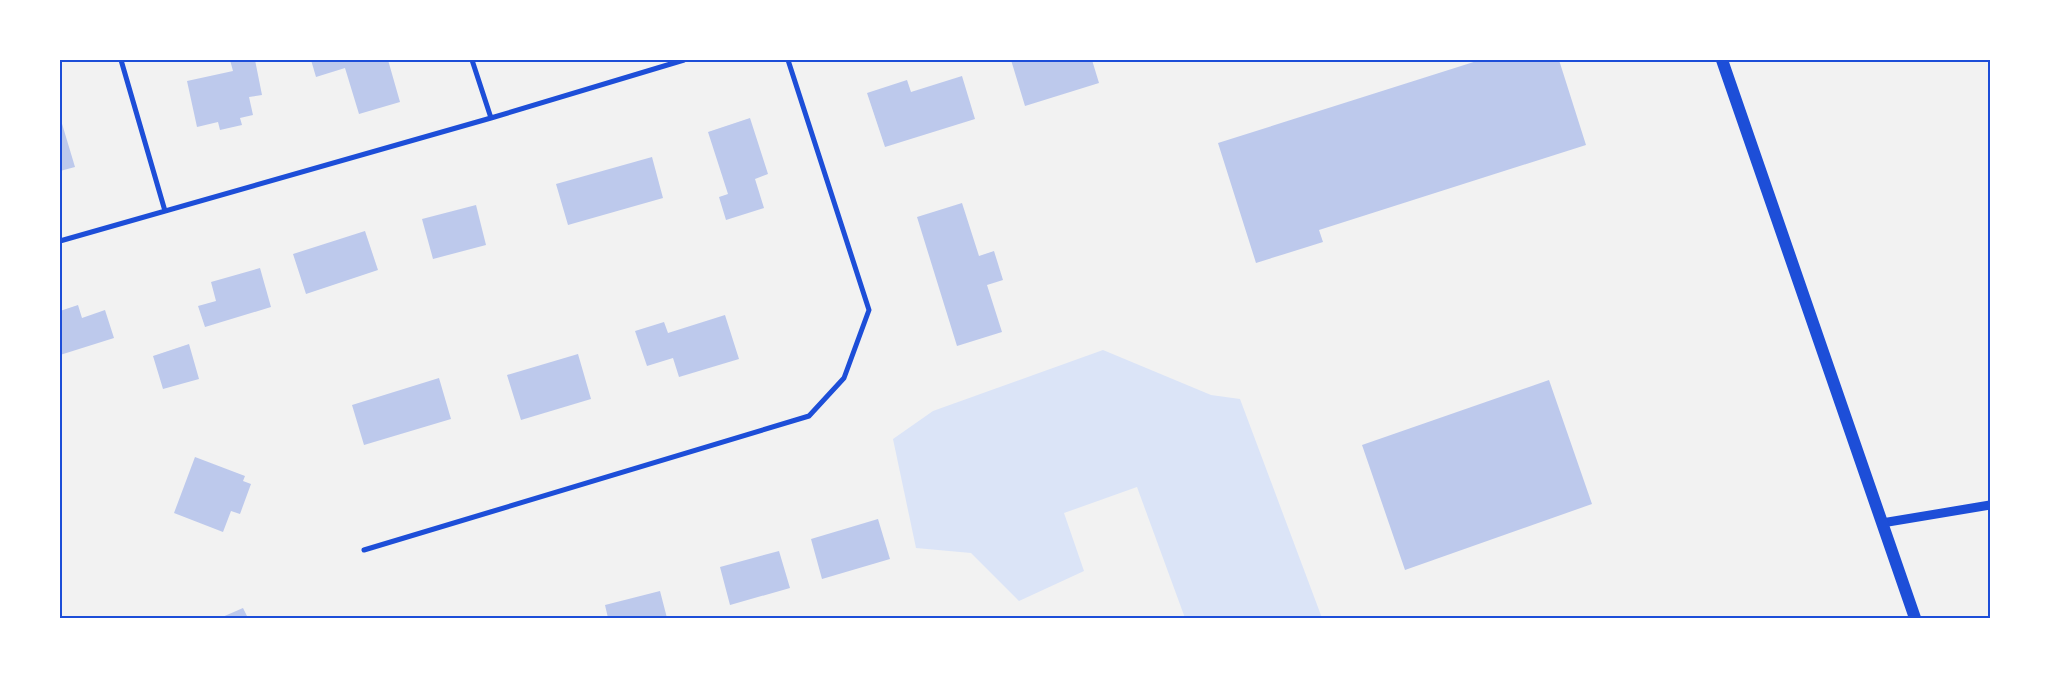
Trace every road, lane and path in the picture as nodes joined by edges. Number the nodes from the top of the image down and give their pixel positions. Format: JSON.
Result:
{"nodes":[{"id":1,"x":120,"y":60,"type":"edge"},
{"id":2,"x":472,"y":60,"type":"edge"},
{"id":3,"x":684,"y":60,"type":"edge"},
{"id":4,"x":788,"y":60,"type":"edge"},
{"id":5,"x":1722,"y":60,"type":"edge"},
{"id":6,"x":492,"y":118,"type":"junction"},
{"id":7,"x":165,"y":211,"type":"junction"},
{"id":8,"x":60,"y":241,"type":"edge"},
{"id":9,"x":1990,"y":505,"type":"edge"},
{"id":10,"x":1882,"y":523,"type":"junction"},
{"id":11,"x":364,"y":550,"type":"dead end"},
{"id":12,"x":1915,"y":618,"type":"edge"}],
"edges":[{"from":1,"to":7,"type":"street"},
{"from":2,"to":6,"type":"street"},
{"from":3,"to":6,"type":"street"},
{"from":4,"to":11,"type":"street"},
{"from":5,"to":10,"type":"main road"},
{"from":6,"to":7,"type":"street"},
{"from":7,"to":8,"type":"street"},
{"from":9,"to":10,"type":"street"},
{"from":10,"to":12,"type":"main road"}]}
